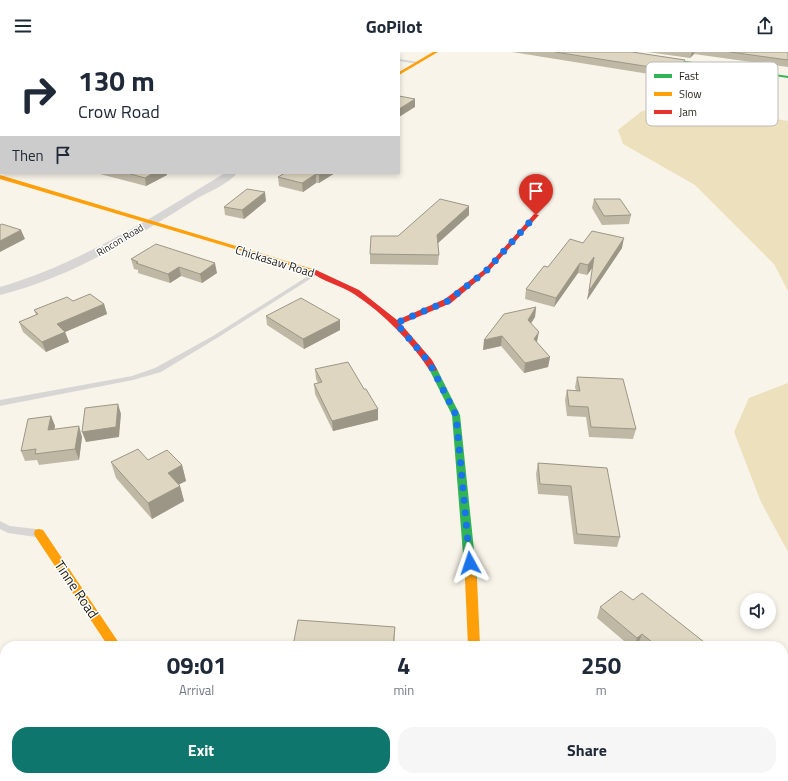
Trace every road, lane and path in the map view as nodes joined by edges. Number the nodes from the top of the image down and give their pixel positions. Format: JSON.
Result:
{"nodes":[{"id":1,"x":436,"y":52,"type":"edge"},
{"id":2,"x":616,"y":52,"type":"edge"},
{"id":3,"x":400,"y":60,"type":"edge"},
{"id":4,"x":685,"y":62,"type":"edge"},
{"id":5,"x":418,"y":63,"type":"junction"},
{"id":6,"x":400,"y":73,"type":"edge"},
{"id":7,"x":778,"y":76,"type":"edge"},
{"id":8,"x":788,"y":77,"type":"edge"},
{"id":9,"x":230,"y":174,"type":"edge"},
{"id":10,"x":0,"y":177,"type":"edge"},
{"id":11,"x":536,"y":215,"type":"dead end"},
{"id":12,"x":149,"y":223,"type":"junction"},
{"id":13,"x":316,"y":272,"type":"junction"},
{"id":14,"x":0,"y":291,"type":"edge"},
{"id":15,"x":396,"y":323,"type":"junction"},
{"id":16,"x":0,"y":403,"type":"edge"},
{"id":17,"x":0,"y":525,"type":"edge"},
{"id":18,"x":39,"y":533,"type":"joint"},
{"id":19,"x":112,"y":641,"type":"edge"},
{"id":20,"x":474,"y":641,"type":"edge"}],
"edges":[{"from":1,"to":5,"type":"street"},
{"from":2,"to":4,"type":"street"},
{"from":3,"to":5,"type":"lane"},
{"from":5,"to":6,"type":"street"},
{"from":7,"to":8,"type":"street"},
{"from":9,"to":12,"type":"street","name":"Rincon Road"},
{"from":10,"to":12,"type":"street","name":"Chickasaw Road"},
{"from":11,"to":15,"type":"street"},
{"from":12,"to":13,"type":"street","name":"Chickasaw Road"},
{"from":12,"to":14,"type":"street","name":"Rincon Road"},
{"from":13,"to":15,"type":"street","name":"Chickasaw Road"},
{"from":13,"to":16,"type":"lane"},
{"from":15,"to":20,"type":"street","name":"Chickasaw Road"},
{"from":17,"to":18,"type":"lane"},
{"from":18,"to":19,"type":"street","name":"Tinne Road"}]}
